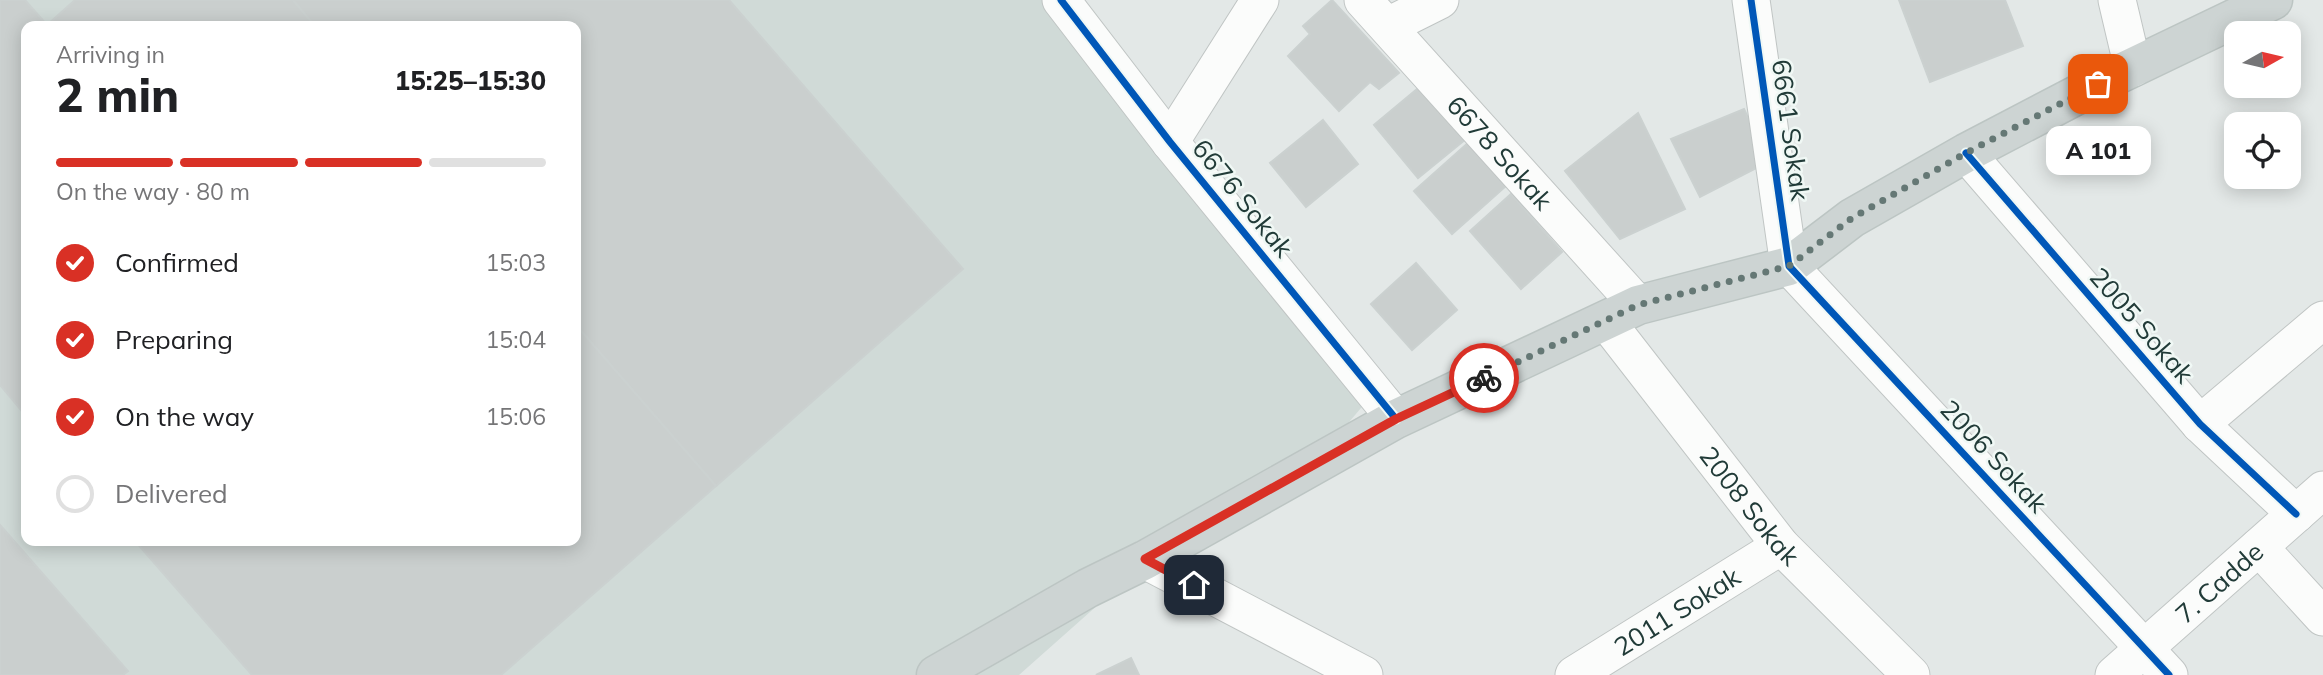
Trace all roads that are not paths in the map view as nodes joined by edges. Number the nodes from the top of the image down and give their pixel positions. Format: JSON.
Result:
{"nodes":[{"id":1,"x":1061,"y":0,"type":"edge"},
{"id":2,"x":1260,"y":0,"type":"edge"},
{"id":3,"x":1363,"y":0,"type":"edge"},
{"id":4,"x":1440,"y":0,"type":"edge"},
{"id":5,"x":1751,"y":0,"type":"edge"},
{"id":6,"x":2117,"y":0,"type":"edge"},
{"id":7,"x":2273,"y":0,"type":"edge"},
{"id":8,"x":1388,"y":26,"type":"junction"},
{"id":9,"x":2133,"y":68,"type":"junction"},
{"id":10,"x":1170,"y":142,"type":"junction"},
{"id":11,"x":1966,"y":153,"type":"junction"},
{"id":12,"x":1789,"y":266,"type":"junction"},
{"id":13,"x":1622,"y":313,"type":"junction"},
{"id":14,"x":2323,"y":320,"type":"edge"},
{"id":15,"x":1396,"y":419,"type":"junction"},
{"id":16,"x":2200,"y":424,"type":"junction"},
{"id":17,"x":2323,"y":490,"type":"edge"},
{"id":18,"x":2296,"y":514,"type":"junction"},
{"id":19,"x":1781,"y":546,"type":"junction"},
{"id":20,"x":2259,"y":547,"type":"junction"},
{"id":21,"x":1145,"y":559,"type":"junction"},
{"id":22,"x":2323,"y":617,"type":"edge"},
{"id":23,"x":2144,"y":648,"type":"junction"},
{"id":24,"x":936,"y":675,"type":"edge"},
{"id":25,"x":1364,"y":675,"type":"edge"},
{"id":26,"x":1574,"y":675,"type":"edge"},
{"id":27,"x":1911,"y":675,"type":"edge"},
{"id":28,"x":2113,"y":675,"type":"edge"},
{"id":29,"x":2169,"y":675,"type":"edge"}],
"edges":[{"from":1,"to":10,"type":"street","name":"6676 Sokak"},
{"from":2,"to":10,"type":"street"},
{"from":3,"to":8,"type":"street","name":"6678 Sokak"},
{"from":4,"to":8,"type":"street"},
{"from":5,"to":12,"type":"street","name":"6661 Sokak"},
{"from":6,"to":9,"type":"street"},
{"from":7,"to":9,"type":"main road"},
{"from":8,"to":13,"type":"street","name":"6678 Sokak"},
{"from":9,"to":11,"type":"main road"},
{"from":10,"to":15,"type":"street","name":"6676 Sokak"},
{"from":11,"to":12,"type":"main road"},
{"from":11,"to":16,"type":"street","name":"2005 Sokak"},
{"from":12,"to":13,"type":"main road"},
{"from":12,"to":23,"type":"street","name":"2006 Sokak"},
{"from":13,"to":15,"type":"main road"},
{"from":13,"to":19,"type":"street","name":"2008 Sokak"},
{"from":14,"to":16,"type":"street"},
{"from":15,"to":21,"type":"main road"},
{"from":16,"to":18,"type":"street","name":"2005 Sokak"},
{"from":17,"to":18,"type":"street","name":"7. Cadde"},
{"from":18,"to":20,"type":"street","name":"7. Cadde"},
{"from":19,"to":26,"type":"street","name":"2011 Sokak"},
{"from":19,"to":27,"type":"street","name":"2008 Sokak"},
{"from":20,"to":22,"type":"street"},
{"from":20,"to":23,"type":"street","name":"7. Cadde"},
{"from":21,"to":24,"type":"main road"},
{"from":21,"to":25,"type":"street"},
{"from":23,"to":28,"type":"street","name":"7. Cadde"},
{"from":23,"to":29,"type":"street","name":"2006 Sokak"}]}
